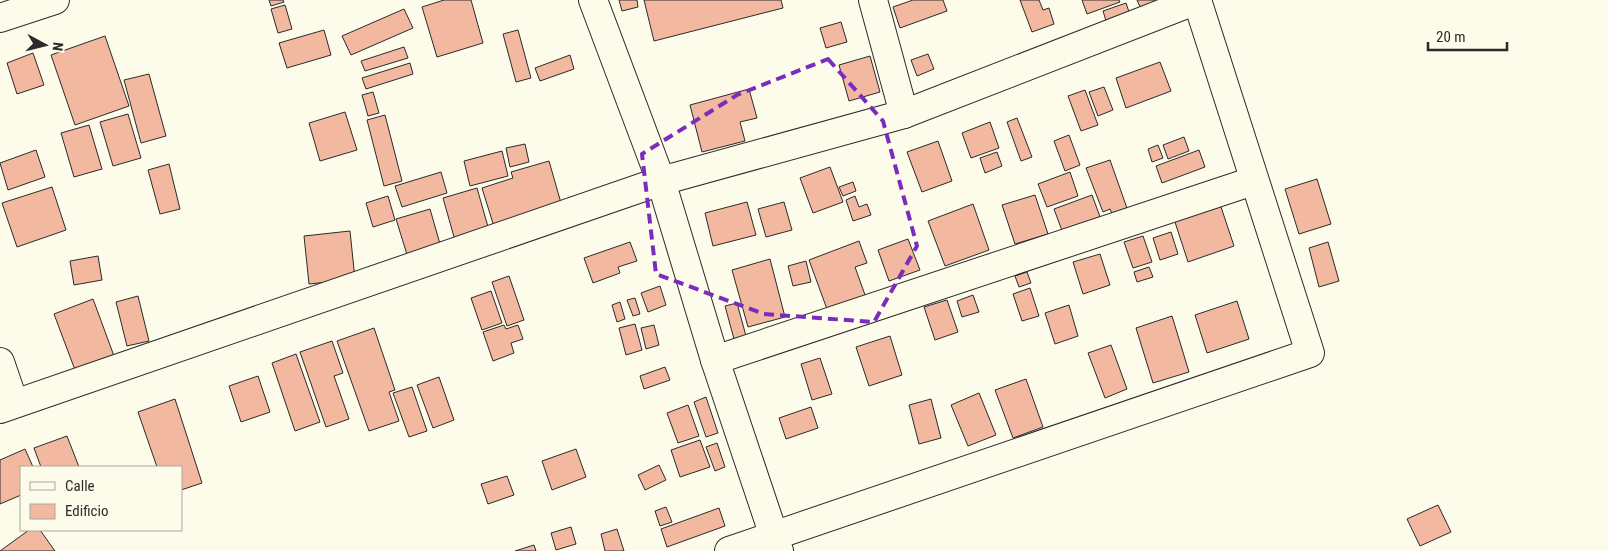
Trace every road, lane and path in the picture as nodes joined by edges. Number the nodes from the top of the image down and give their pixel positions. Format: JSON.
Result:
{"nodes":[{"id":1,"x":55,"y":0,"type":"edge"},
{"id":2,"x":593,"y":0,"type":"edge"},
{"id":3,"x":872,"y":0,"type":"edge"},
{"id":4,"x":1197,"y":0,"type":"edge"},
{"id":5,"x":0,"y":18,"type":"edge"},
{"id":6,"x":904,"y":114,"type":"junction"},
{"id":7,"x":661,"y":181,"type":"junction"},
{"id":8,"x":1253,"y":181,"type":"junction"},
{"id":9,"x":714,"y":360,"type":"junction"},
{"id":10,"x":0,"y":362,"type":"edge"},
{"id":11,"x":7,"y":406,"type":"edge"},
{"id":12,"x":777,"y":543,"type":"edge"},
{"id":13,"x":729,"y":551,"type":"edge"}],
"edges":[{"from":1,"to":5,"type":"street"},
{"from":2,"to":7,"type":"street"},
{"from":3,"to":6,"type":"street"},
{"from":4,"to":6,"type":"street"},
{"from":4,"to":8,"type":"street"},
{"from":6,"to":7,"type":"street"},
{"from":7,"to":9,"type":"street"},
{"from":7,"to":11,"type":"street"},
{"from":8,"to":9,"type":"street"},
{"from":8,"to":12,"type":"street"},
{"from":9,"to":12,"type":"street"},
{"from":10,"to":11,"type":"street"},
{"from":12,"to":13,"type":"street"}]}
